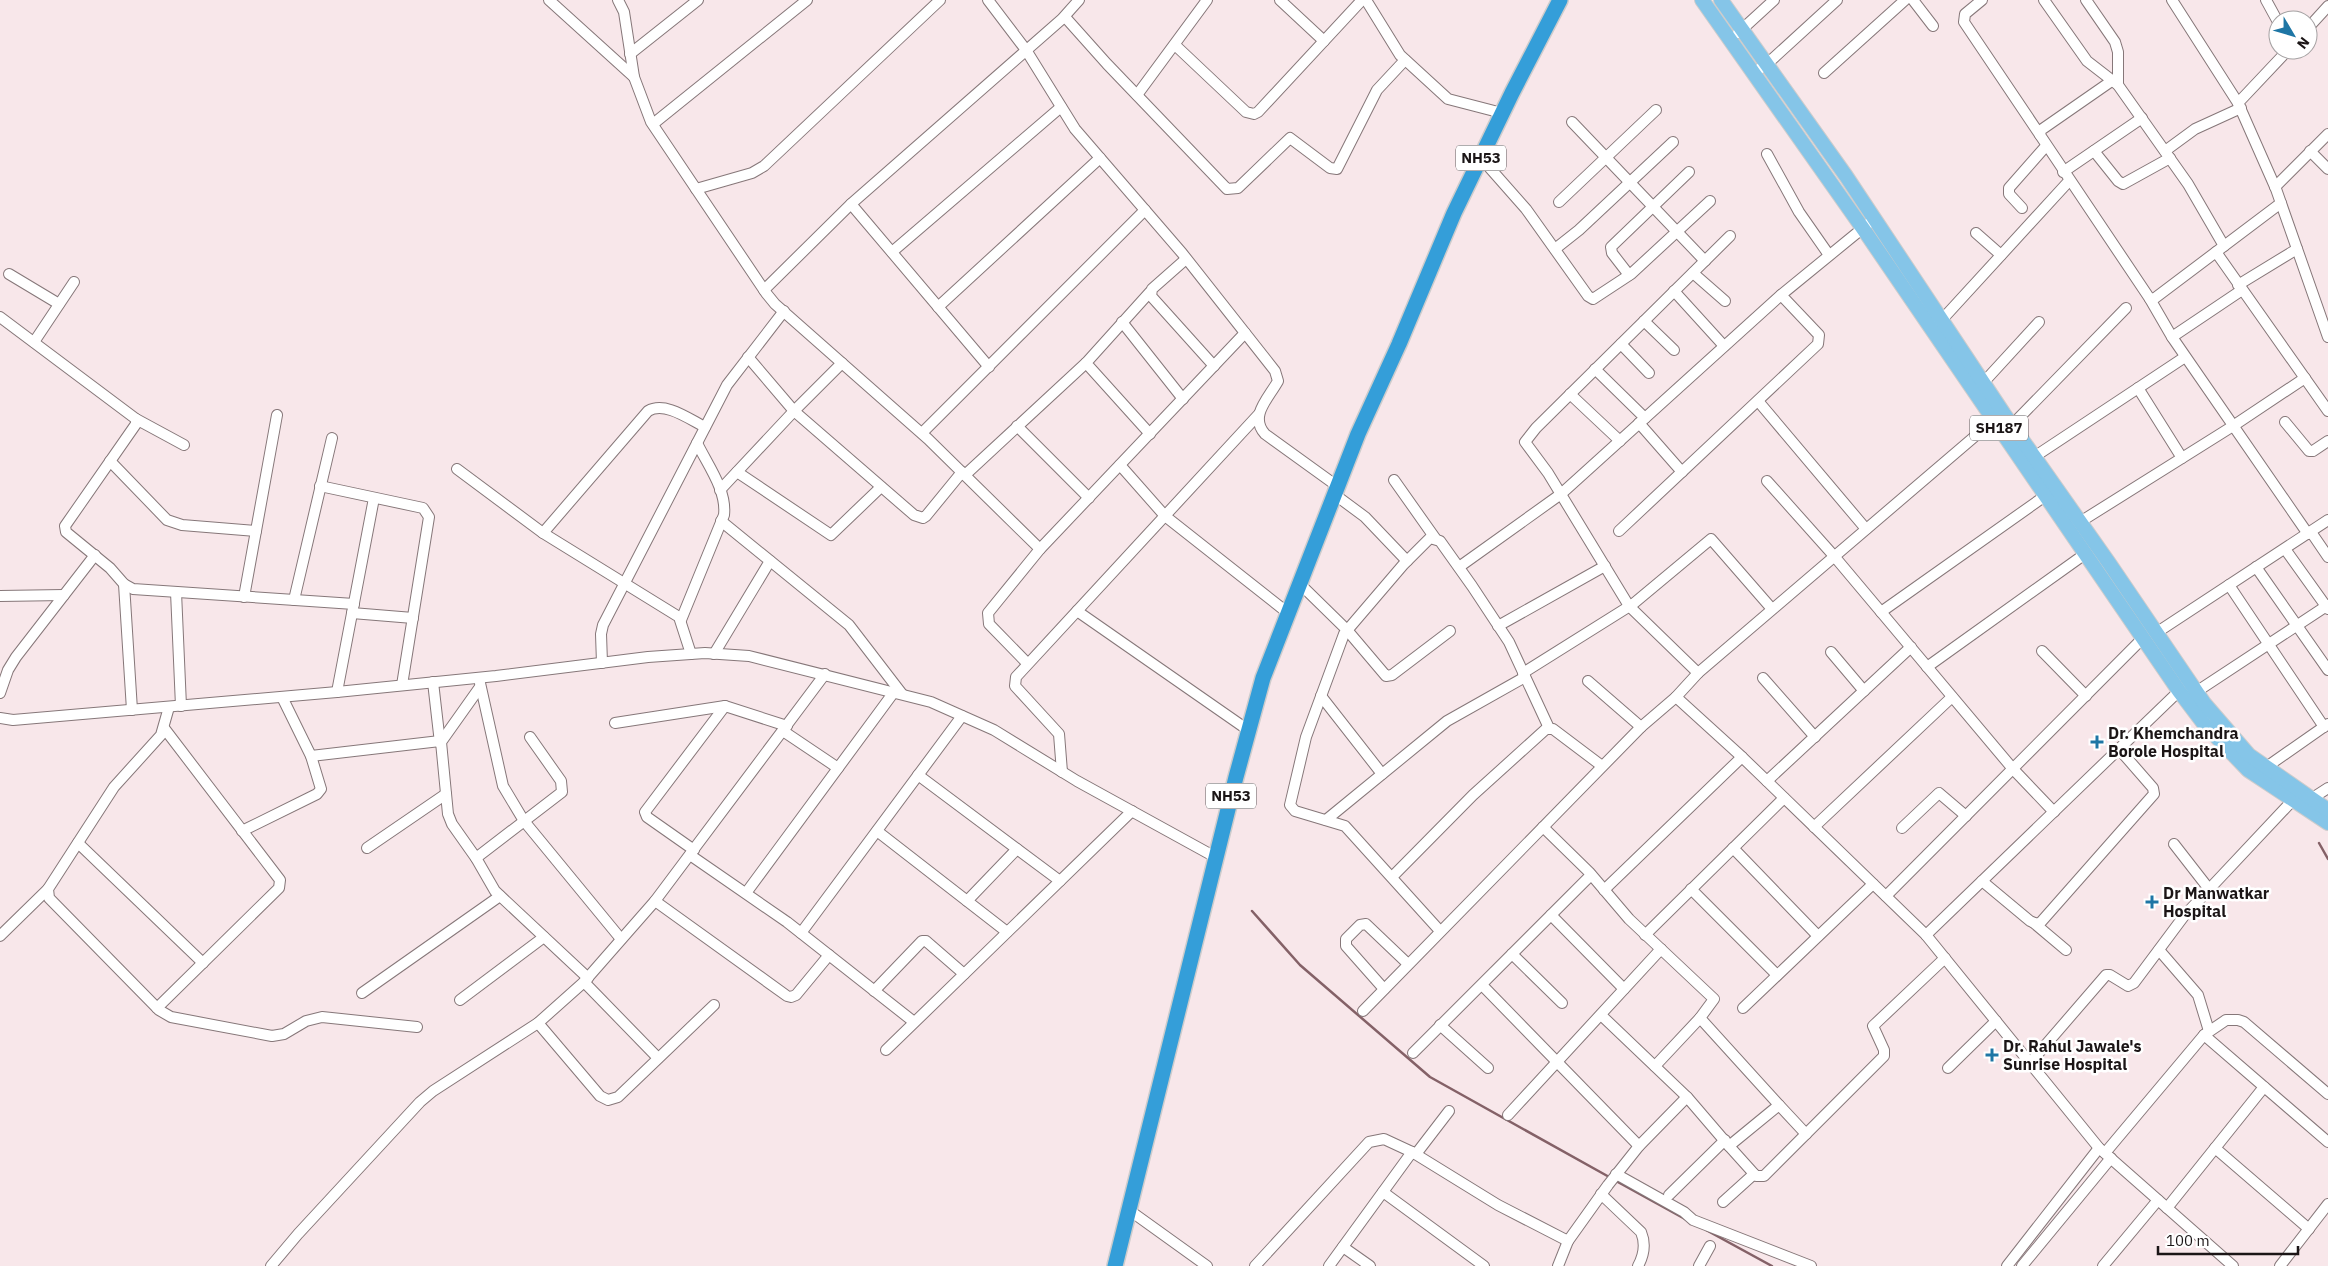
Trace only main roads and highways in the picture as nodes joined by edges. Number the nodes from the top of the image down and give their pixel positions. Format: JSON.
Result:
{"nodes":[{"id":1,"x":1560,"y":0,"type":"edge"},
{"id":2,"x":1721,"y":0,"type":"edge"},
{"id":3,"x":1708,"y":2,"type":"edge"},
{"id":4,"x":1937,"y":325,"type":"junction"},
{"id":5,"x":2328,"y":810,"type":"edge"},
{"id":6,"x":2328,"y":823,"type":"edge"},
{"id":7,"x":1115,"y":1266,"type":"edge"}],
"edges":[{"from":1,"to":7,"type":"highway","number":"NH53"},
{"from":2,"to":4,"type":"main road","number":"SH187"},
{"from":3,"to":4,"type":"main road","number":"SH187"},
{"from":4,"to":5,"type":"main road","number":"SH187"},
{"from":4,"to":6,"type":"main road","number":"SH187"}]}
